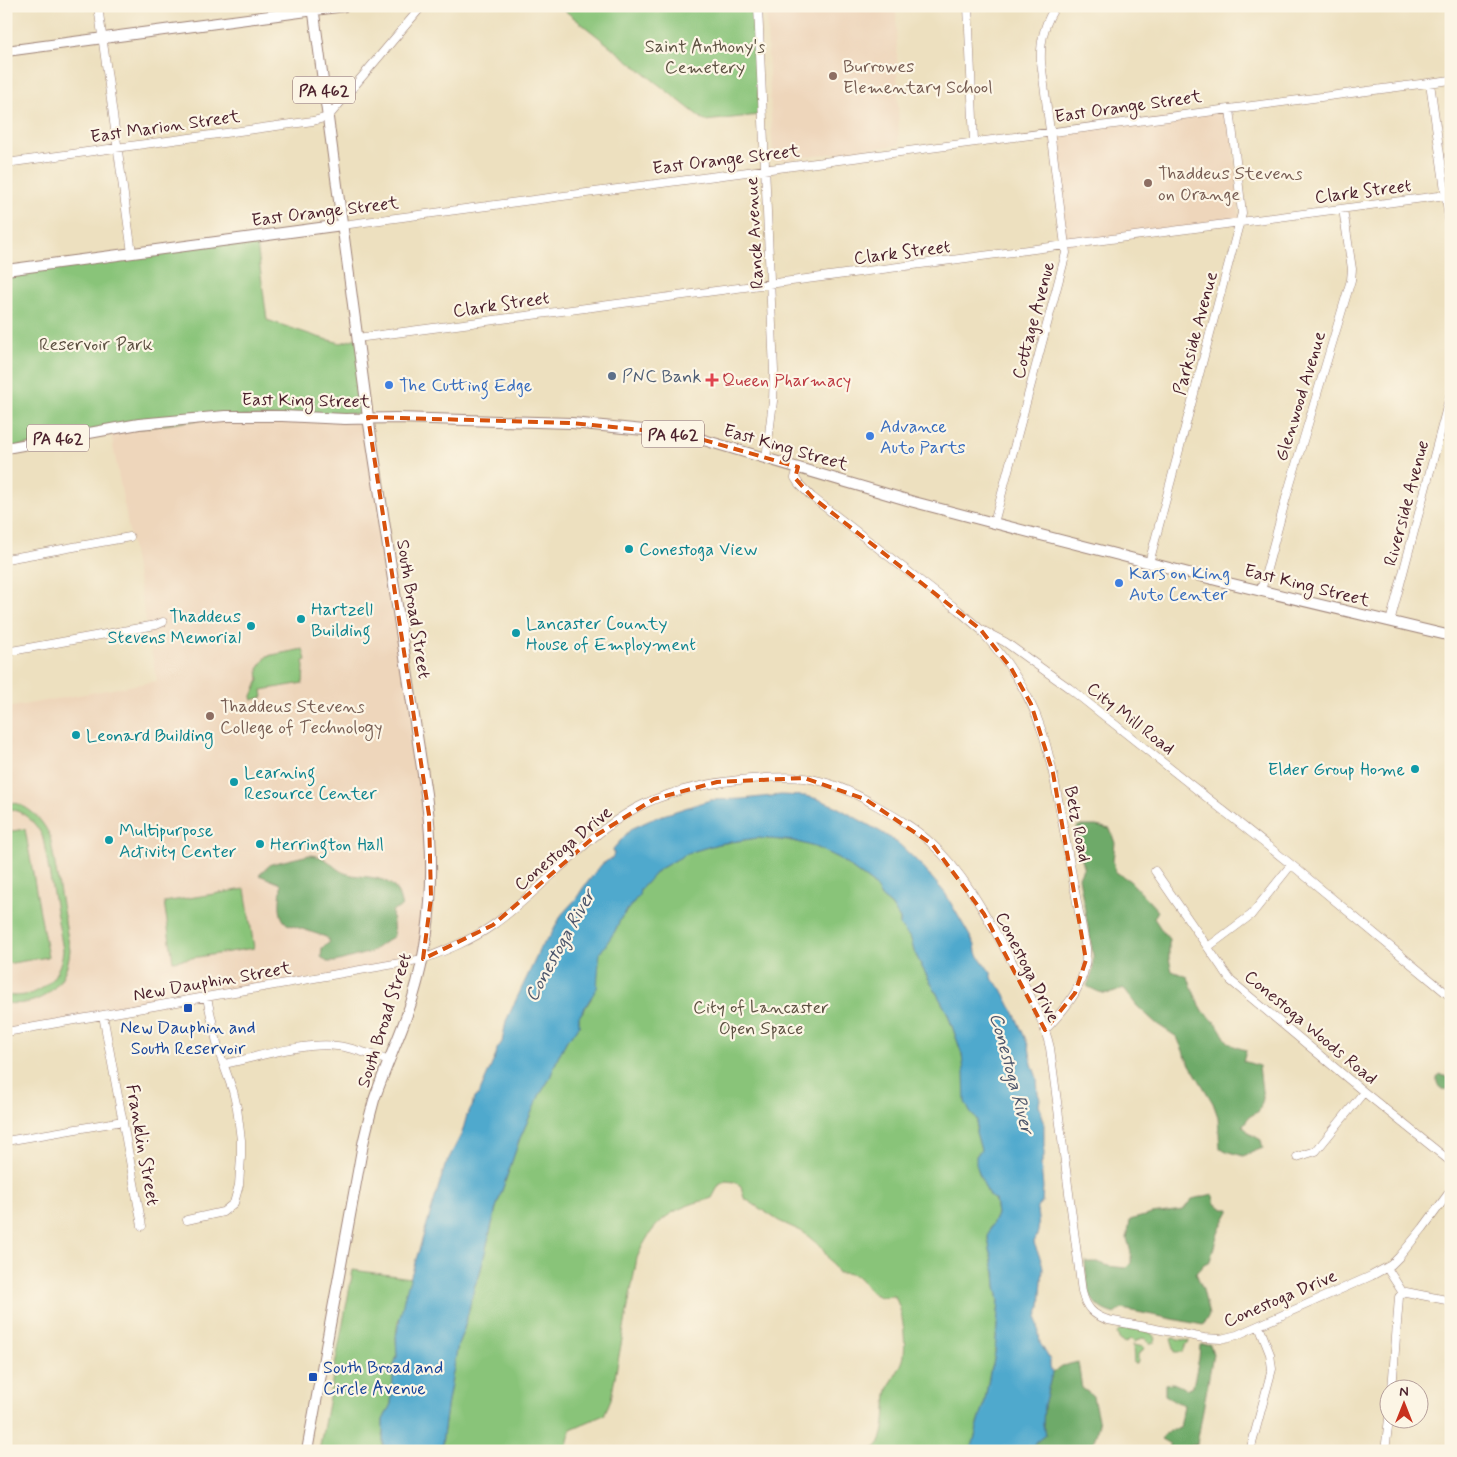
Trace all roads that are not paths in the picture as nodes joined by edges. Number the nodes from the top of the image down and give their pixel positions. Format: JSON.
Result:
{"nodes":[{"id":1,"x":98,"y":6,"type":"edge"},
{"id":2,"x":345,"y":6,"type":"edge"},
{"id":3,"x":422,"y":6,"type":"edge"},
{"id":4,"x":758,"y":6,"type":"edge"},
{"id":5,"x":968,"y":6,"type":"edge"},
{"id":6,"x":1056,"y":6,"type":"edge"},
{"id":7,"x":313,"y":8,"type":"edge"},
{"id":8,"x":102,"y":38,"type":"junction"},
{"id":9,"x":6,"y":51,"type":"edge"},
{"id":10,"x":1451,"y":80,"type":"edge"},
{"id":11,"x":1430,"y":83,"type":"junction"},
{"id":12,"x":1230,"y":109,"type":"junction"},
{"id":13,"x":328,"y":117,"type":"junction"},
{"id":14,"x":1050,"y":132,"type":"junction"},
{"id":15,"x":974,"y":142,"type":"junction"},
{"id":16,"x":117,"y":148,"type":"junction"},
{"id":17,"x":6,"y":163,"type":"edge"},
{"id":18,"x":766,"y":170,"type":"junction"},
{"id":19,"x":1448,"y":194,"type":"edge"},
{"id":20,"x":1343,"y":209,"type":"junction"},
{"id":21,"x":1240,"y":222,"type":"junction"},
{"id":22,"x":342,"y":226,"type":"junction"},
{"id":23,"x":1451,"y":233,"type":"edge"},
{"id":24,"x":1065,"y":245,"type":"junction"},
{"id":25,"x":132,"y":253,"type":"junction"},
{"id":26,"x":6,"y":270,"type":"edge"},
{"id":27,"x":771,"y":284,"type":"junction"},
{"id":28,"x":357,"y":338,"type":"junction"},
{"id":29,"x":1451,"y":392,"type":"edge"},
{"id":30,"x":368,"y":417,"type":"junction"},
{"id":31,"x":6,"y":448,"type":"edge"},
{"id":32,"x":766,"y":459,"type":"junction"},
{"id":33,"x":798,"y":467,"type":"junction"},
{"id":34,"x":994,"y":523,"type":"junction"},
{"id":35,"x":130,"y":537,"type":"dead end"},
{"id":36,"x":6,"y":559,"type":"edge"},
{"id":37,"x":1149,"y":563,"type":"junction"},
{"id":38,"x":1261,"y":591,"type":"junction"},
{"id":39,"x":163,"y":622,"type":"dead end"},
{"id":40,"x":1390,"y":622,"type":"junction"},
{"id":41,"x":980,"y":629,"type":"junction"},
{"id":42,"x":1451,"y":636,"type":"edge"},
{"id":43,"x":6,"y":652,"type":"edge"},
{"id":44,"x":1291,"y":865,"type":"junction"},
{"id":45,"x":1156,"y":871,"type":"dead end"},
{"id":46,"x":1208,"y":947,"type":"junction"},
{"id":47,"x":423,"y":959,"type":"junction"},
{"id":48,"x":1451,"y":997,"type":"edge"},
{"id":49,"x":207,"y":998,"type":"junction"},
{"id":50,"x":104,"y":1015,"type":"junction"},
{"id":51,"x":1045,"y":1030,"type":"junction"},
{"id":52,"x":6,"y":1032,"type":"edge"},
{"id":53,"x":389,"y":1061,"type":"junction"},
{"id":54,"x":224,"y":1064,"type":"junction"},
{"id":55,"x":1364,"y":1092,"type":"junction"},
{"id":56,"x":123,"y":1122,"type":"junction"},
{"id":57,"x":6,"y":1141,"type":"edge"},
{"id":58,"x":1298,"y":1157,"type":"dead end"},
{"id":59,"x":1451,"y":1162,"type":"edge"},
{"id":60,"x":1451,"y":1190,"type":"edge"},
{"id":61,"x":187,"y":1220,"type":"dead end"},
{"id":62,"x":142,"y":1226,"type":"dead end"},
{"id":63,"x":1387,"y":1268,"type":"junction"},
{"id":64,"x":1403,"y":1293,"type":"junction"},
{"id":65,"x":1451,"y":1302,"type":"edge"},
{"id":66,"x":1259,"y":1326,"type":"junction"},
{"id":67,"x":1393,"y":1380,"type":"edge"},
{"id":68,"x":1388,"y":1430,"type":"edge"},
{"id":69,"x":307,"y":1451,"type":"edge"},
{"id":70,"x":1250,"y":1451,"type":"edge"},
{"id":71,"x":1385,"y":1451,"type":"edge"}],
"edges":[{"from":1,"to":8,"type":"street"},
{"from":2,"to":7,"type":"main road"},
{"from":3,"to":13,"type":"street"},
{"from":4,"to":18,"type":"street","name":"Ranck Avenue"},
{"from":5,"to":15,"type":"street"},
{"from":6,"to":14,"type":"street","name":"Cottage Avenue"},
{"from":7,"to":8,"type":"main road"},
{"from":7,"to":13,"type":"main road","number":"PA 462"},
{"from":8,"to":9,"type":"main road"},
{"from":8,"to":16,"type":"street"},
{"from":10,"to":11,"type":"street","name":"East Orange Street"},
{"from":11,"to":12,"type":"street","name":"East Orange Street"},
{"from":11,"to":19,"type":"street"},
{"from":12,"to":14,"type":"street","name":"East Orange Street"},
{"from":12,"to":21,"type":"street","name":"Parkside Avenue"},
{"from":13,"to":16,"type":"street","name":"East Marion Street"},
{"from":13,"to":22,"type":"main road","number":"PA 462"},
{"from":14,"to":15,"type":"street","name":"East Orange Street"},
{"from":14,"to":24,"type":"street","name":"Cottage Avenue"},
{"from":15,"to":18,"type":"street","name":"East Orange Street"},
{"from":16,"to":17,"type":"street","name":"East Marion Street"},
{"from":16,"to":25,"type":"street"},
{"from":18,"to":22,"type":"street","name":"East Orange Street"},
{"from":18,"to":27,"type":"street","name":"Ranck Avenue"},
{"from":19,"to":20,"type":"street","name":"Clark Street"},
{"from":19,"to":23,"type":"street"},
{"from":20,"to":21,"type":"street","name":"Clark Street"},
{"from":20,"to":38,"type":"street","name":"Glenwood Avenue"},
{"from":21,"to":24,"type":"street","name":"Clark Street"},
{"from":21,"to":37,"type":"street","name":"Parkside Avenue"},
{"from":22,"to":25,"type":"main road","name":"East Orange Street"},
{"from":22,"to":28,"type":"main road","number":"PA 462"},
{"from":24,"to":27,"type":"street","name":"Clark Street"},
{"from":24,"to":34,"type":"street","name":"Cottage Avenue"},
{"from":25,"to":26,"type":"main road","name":"East Orange Street"},
{"from":27,"to":28,"type":"street","name":"Clark Street"},
{"from":27,"to":32,"type":"street","name":"Ranck Avenue"},
{"from":28,"to":30,"type":"main road","number":"PA 462"},
{"from":29,"to":40,"type":"street","name":"Riverside Avenue"},
{"from":30,"to":31,"type":"main road","name":"East King Street","number":"PA 462"},
{"from":30,"to":32,"type":"main road","name":"East King Street","number":"PA 462"},
{"from":30,"to":47,"type":"main road","name":"South Broad Street"},
{"from":32,"to":33,"type":"main road","name":"East King Street","number":"PA 462"},
{"from":33,"to":34,"type":"main road","name":"East King Street","number":"PA 462"},
{"from":33,"to":41,"type":"street","name":"City Mill Road"},
{"from":34,"to":37,"type":"main road","name":"East King Street","number":"PA 462"},
{"from":35,"to":36,"type":"street"},
{"from":37,"to":38,"type":"main road","name":"East King Street","number":"PA 462"},
{"from":38,"to":40,"type":"main road","name":"East King Street","number":"PA 462"},
{"from":39,"to":43,"type":"street"},
{"from":40,"to":42,"type":"main road","name":"East King Street","number":"PA 462"},
{"from":41,"to":44,"type":"street","name":"City Mill Road"},
{"from":41,"to":51,"type":"street","name":"Betz Road"},
{"from":44,"to":46,"type":"street"},
{"from":44,"to":48,"type":"street","name":"City Mill Road"},
{"from":45,"to":46,"type":"street","name":"Conestoga Woods Road"},
{"from":46,"to":55,"type":"street","name":"Conestoga Woods Road"},
{"from":47,"to":49,"type":"street","name":"New Dauphin Street"},
{"from":47,"to":51,"type":"street","name":"Conestoga Drive"},
{"from":47,"to":53,"type":"main road","name":"South Broad Street"},
{"from":49,"to":50,"type":"street","name":"New Dauphin Street"},
{"from":49,"to":54,"type":"street"},
{"from":50,"to":52,"type":"street","name":"New Dauphin Street"},
{"from":50,"to":56,"type":"street","name":"Franklin Street"},
{"from":51,"to":66,"type":"street","name":"Conestoga Drive"},
{"from":53,"to":54,"type":"street"},
{"from":53,"to":69,"type":"main road","name":"South Broad Street"},
{"from":54,"to":61,"type":"street"},
{"from":55,"to":58,"type":"street"},
{"from":55,"to":59,"type":"street","name":"Conestoga Woods Road"},
{"from":56,"to":57,"type":"street"},
{"from":56,"to":62,"type":"street","name":"Franklin Street"},
{"from":60,"to":63,"type":"street","name":"Conestoga Drive"},
{"from":63,"to":64,"type":"street"},
{"from":63,"to":66,"type":"street","name":"Conestoga Drive"},
{"from":64,"to":65,"type":"street"},
{"from":64,"to":67,"type":"street"},
{"from":66,"to":70,"type":"street"},
{"from":68,"to":71,"type":"street"}]}
